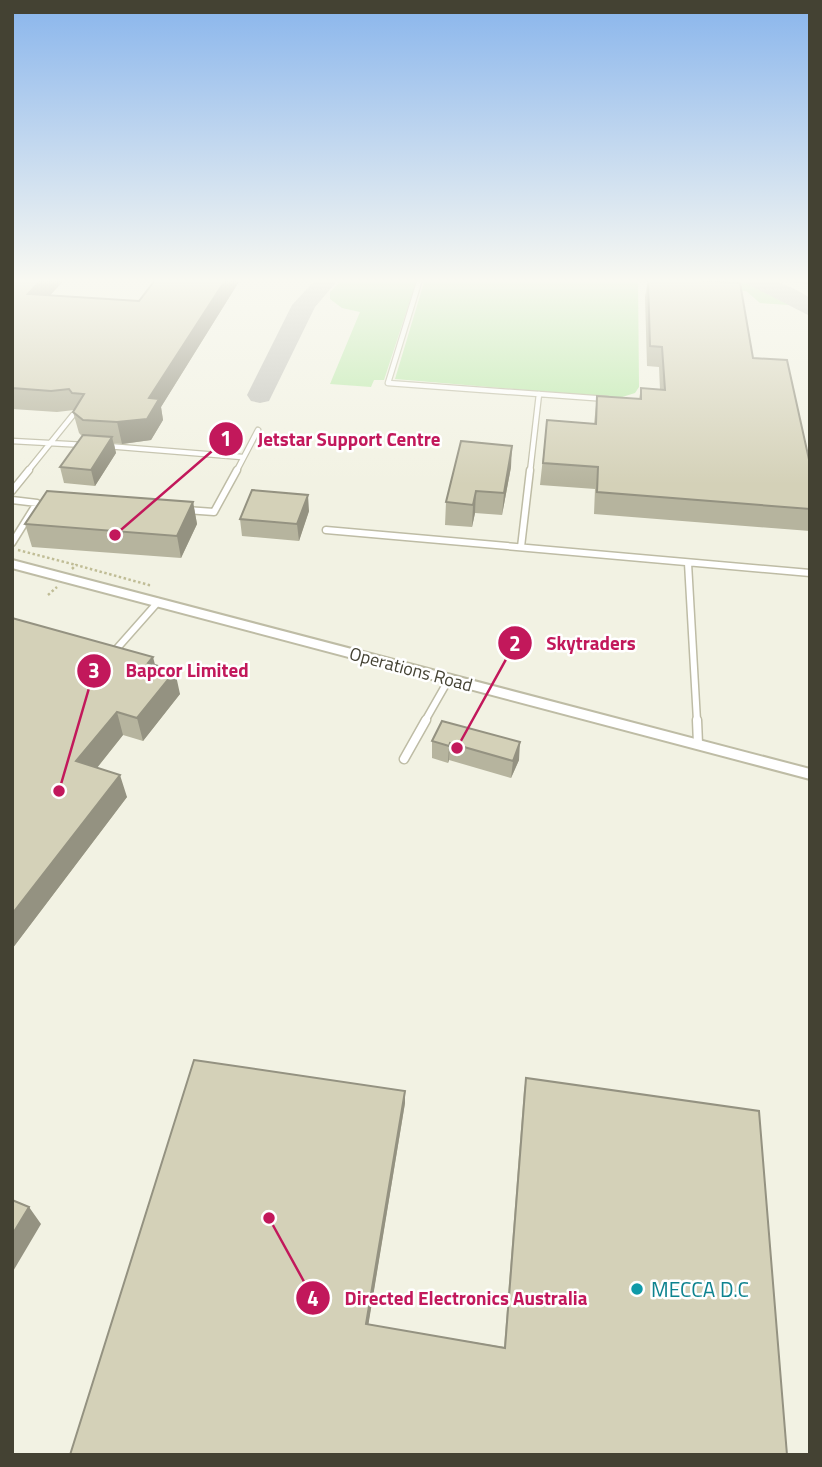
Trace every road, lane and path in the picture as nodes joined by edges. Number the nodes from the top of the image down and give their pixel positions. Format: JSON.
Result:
{"nodes":[{"id":1,"x":399,"y":347,"type":"edge"},
{"id":2,"x":539,"y":394,"type":"junction"},
{"id":3,"x":609,"y":399,"type":"edge"},
{"id":4,"x":73,"y":415,"type":"edge"},
{"id":5,"x":258,"y":429,"type":"dead end"},
{"id":6,"x":12,"y":441,"type":"edge"},
{"id":7,"x":53,"y":442,"type":"junction"},
{"id":8,"x":242,"y":457,"type":"junction"},
{"id":9,"x":12,"y":491,"type":"edge"},
{"id":10,"x":12,"y":500,"type":"edge"},
{"id":11,"x":175,"y":509,"type":"edge"},
{"id":12,"x":326,"y":530,"type":"dead end"},
{"id":13,"x":12,"y":542,"type":"edge"},
{"id":14,"x":521,"y":547,"type":"junction"},
{"id":15,"x":12,"y":549,"type":"edge"},
{"id":16,"x":688,"y":563,"type":"junction"},
{"id":17,"x":12,"y":564,"type":"edge"},
{"id":18,"x":76,"y":565,"type":"dead end"},
{"id":19,"x":810,"y":573,"type":"edge"},
{"id":20,"x":158,"y":603,"type":"junction"},
{"id":21,"x":107,"y":661,"type":"edge"},
{"id":22,"x":449,"y":679,"type":"junction"},
{"id":23,"x":698,"y":744,"type":"junction"},
{"id":24,"x":404,"y":760,"type":"dead end"},
{"id":25,"x":810,"y":774,"type":"edge"}],
"edges":[{"from":1,"to":2,"type":"lane"},
{"from":2,"to":3,"type":"lane"},
{"from":2,"to":14,"type":"lane"},
{"from":4,"to":7,"type":"lane"},
{"from":5,"to":8,"type":"lane"},
{"from":6,"to":7,"type":"lane"},
{"from":7,"to":8,"type":"lane"},
{"from":7,"to":9,"type":"lane"},
{"from":8,"to":11,"type":"lane"},
{"from":10,"to":13,"type":"lane"},
{"from":12,"to":14,"type":"lane"},
{"from":14,"to":16,"type":"lane"},
{"from":15,"to":18,"type":"path"},
{"from":16,"to":19,"type":"lane"},
{"from":16,"to":23,"type":"lane"},
{"from":17,"to":20,"type":"street","name":"Operations Road"},
{"from":20,"to":21,"type":"lane"},
{"from":20,"to":22,"type":"street","name":"Operations Road"},
{"from":22,"to":23,"type":"street","name":"Operations Road"},
{"from":22,"to":24,"type":"lane"},
{"from":23,"to":25,"type":"street","name":"Operations Road"}]}
